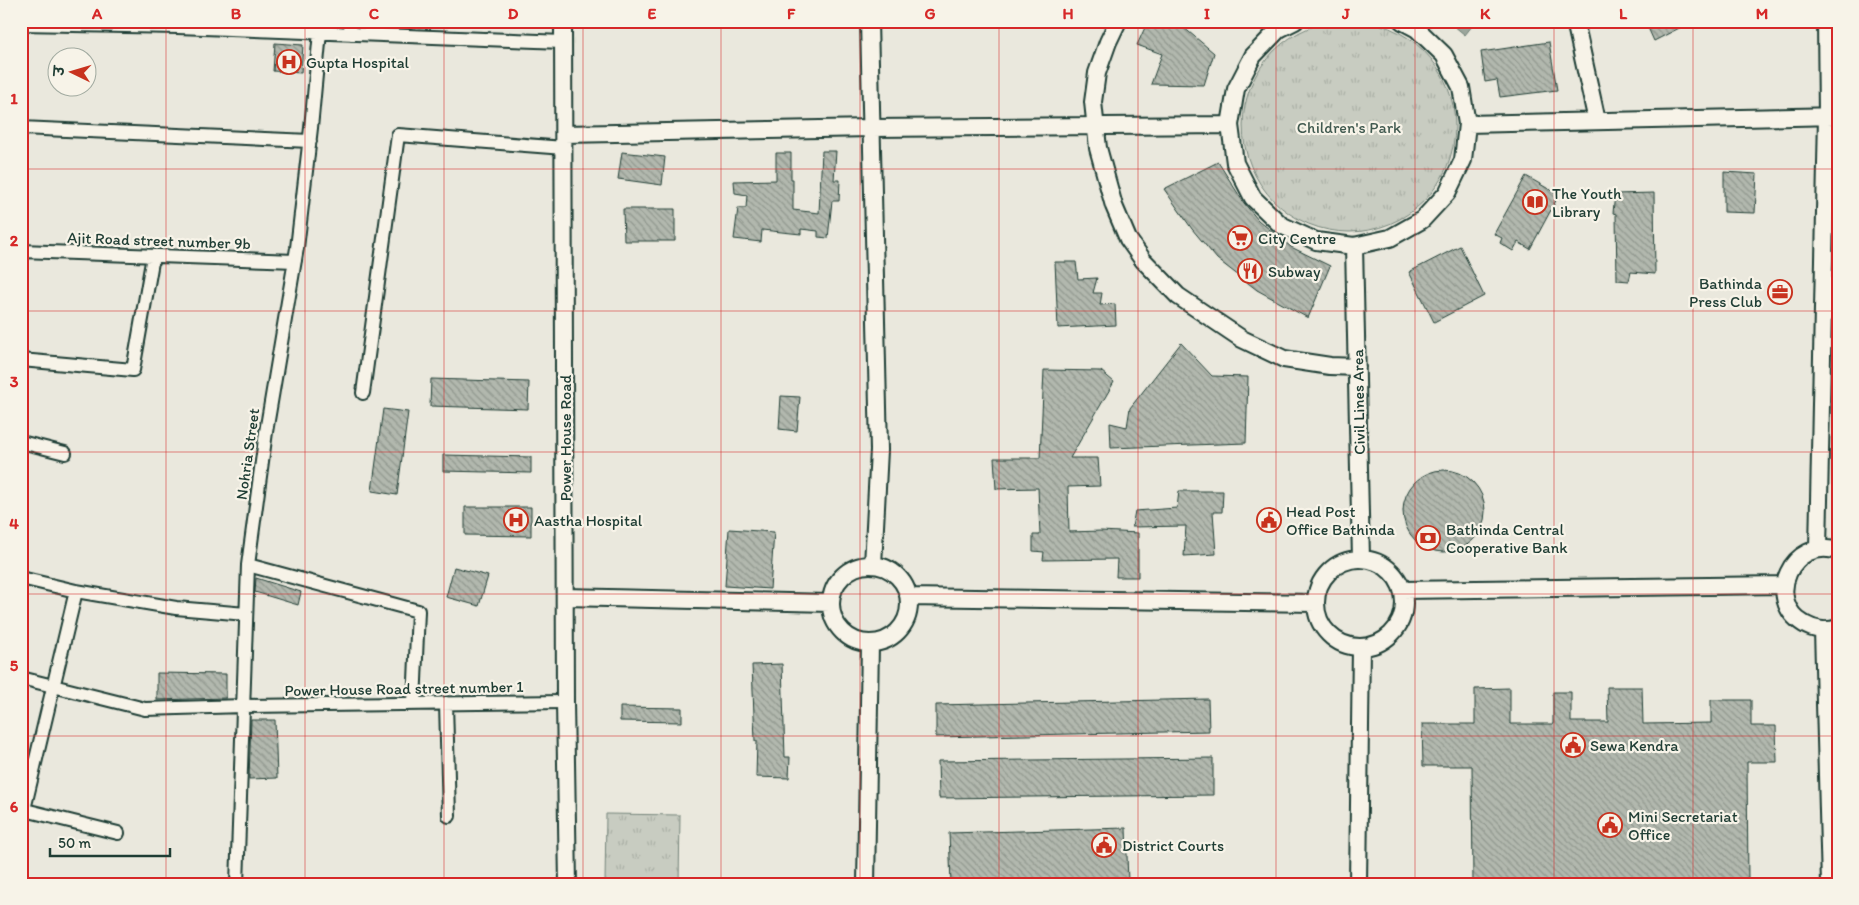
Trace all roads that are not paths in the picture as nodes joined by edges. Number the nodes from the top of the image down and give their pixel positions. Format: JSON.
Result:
{"nodes":[{"id":1,"x":563,"y":21,"type":"edge"},
{"id":2,"x":870,"y":21,"type":"edge"},
{"id":3,"x":1118,"y":21,"type":"edge"},
{"id":4,"x":1295,"y":21,"type":"edge"},
{"id":5,"x":1402,"y":21,"type":"edge"},
{"id":6,"x":1575,"y":21,"type":"edge"},
{"id":7,"x":1826,"y":21,"type":"edge"},
{"id":8,"x":21,"y":24,"type":"edge"},
{"id":9,"x":178,"y":24,"type":"edge"},
{"id":10,"x":350,"y":28,"type":"edge"},
{"id":11,"x":320,"y":32,"type":"junction"},
{"id":12,"x":563,"y":42,"type":"junction"},
{"id":13,"x":1832,"y":116,"type":"edge"},
{"id":14,"x":1598,"y":121,"type":"junction"},
{"id":15,"x":1467,"y":124,"type":"junction"},
{"id":16,"x":1097,"y":125,"type":"junction"},
{"id":17,"x":1230,"y":125,"type":"junction"},
{"id":18,"x":21,"y":128,"type":"edge"},
{"id":19,"x":871,"y":128,"type":"junction"},
{"id":20,"x":564,"y":141,"type":"junction"},
{"id":21,"x":310,"y":142,"type":"junction"},
{"id":22,"x":1354,"y":246,"type":"junction"},
{"id":23,"x":21,"y":251,"type":"edge"},
{"id":24,"x":153,"y":256,"type":"junction"},
{"id":25,"x":295,"y":261,"type":"junction"},
{"id":26,"x":21,"y":360,"type":"edge"},
{"id":27,"x":1357,"y":367,"type":"junction"},
{"id":28,"x":363,"y":393,"type":"dead end"},
{"id":29,"x":21,"y":442,"type":"edge"},
{"id":30,"x":65,"y":453,"type":"dead end"},
{"id":31,"x":1818,"y":549,"type":"junction"},
{"id":32,"x":1838,"y":551,"type":"edge"},
{"id":33,"x":1361,"y":559,"type":"junction"},
{"id":34,"x":248,"y":565,"type":"junction"},
{"id":35,"x":873,"y":565,"type":"junction"},
{"id":36,"x":21,"y":578,"type":"edge"},
{"id":37,"x":1784,"y":585,"type":"junction"},
{"id":38,"x":1402,"y":590,"type":"junction"},
{"id":39,"x":76,"y":591,"type":"junction"},
{"id":40,"x":565,"y":597,"type":"junction"},
{"id":41,"x":909,"y":598,"type":"junction"},
{"id":42,"x":830,"y":603,"type":"junction"},
{"id":43,"x":1316,"y":603,"type":"junction"},
{"id":44,"x":246,"y":614,"type":"junction"},
{"id":45,"x":1830,"y":629,"type":"edge"},
{"id":46,"x":870,"y":644,"type":"junction"},
{"id":47,"x":1361,"y":647,"type":"junction"},
{"id":48,"x":21,"y":678,"type":"edge"},
{"id":49,"x":53,"y":686,"type":"junction"},
{"id":50,"x":565,"y":702,"type":"junction"},
{"id":51,"x":414,"y":704,"type":"junction"},
{"id":52,"x":446,"y":704,"type":"junction"},
{"id":53,"x":243,"y":706,"type":"junction"},
{"id":54,"x":22,"y":814,"type":"edge"},
{"id":55,"x":449,"y":816,"type":"dead end"},
{"id":56,"x":118,"y":833,"type":"dead end"},
{"id":57,"x":238,"y":884,"type":"edge"},
{"id":58,"x":568,"y":884,"type":"edge"},
{"id":59,"x":866,"y":884,"type":"edge"},
{"id":60,"x":1358,"y":884,"type":"edge"},
{"id":61,"x":1830,"y":884,"type":"edge"}],
"edges":[{"from":1,"to":12,"type":"street","name":"Power House Road"},
{"from":2,"to":19,"type":"street"},
{"from":3,"to":16,"type":"street"},
{"from":4,"to":17,"type":"street"},
{"from":5,"to":15,"type":"street"},
{"from":6,"to":14,"type":"street"},
{"from":7,"to":13,"type":"street"},
{"from":8,"to":9,"type":"street"},
{"from":9,"to":11,"type":"street"},
{"from":10,"to":11,"type":"street"},
{"from":10,"to":12,"type":"street"},
{"from":11,"to":21,"type":"street","name":"Nohria Street"},
{"from":12,"to":20,"type":"street","name":"Power House Road"},
{"from":13,"to":14,"type":"street"},
{"from":13,"to":31,"type":"street"},
{"from":14,"to":15,"type":"street"},
{"from":15,"to":22,"type":"street"},
{"from":16,"to":17,"type":"street"},
{"from":16,"to":19,"type":"street"},
{"from":16,"to":27,"type":"street"},
{"from":17,"to":22,"type":"street"},
{"from":18,"to":21,"type":"street"},
{"from":19,"to":20,"type":"street"},
{"from":19,"to":35,"type":"street"},
{"from":20,"to":28,"type":"street"},
{"from":20,"to":40,"type":"street","name":"Power House Road"},
{"from":21,"to":25,"type":"street","name":"Nohria Street"},
{"from":22,"to":27,"type":"street","name":"Civil Lines Area"},
{"from":23,"to":24,"type":"street","name":"Ajit Road street number 9b"},
{"from":24,"to":25,"type":"street","name":"Ajit Road street number 9b"},
{"from":24,"to":26,"type":"street"},
{"from":25,"to":34,"type":"street","name":"Nohria Street"},
{"from":27,"to":33,"type":"street","name":"Civil Lines Area"},
{"from":29,"to":30,"type":"street"},
{"from":31,"to":32,"type":"street"},
{"from":31,"to":37,"type":"street"},
{"from":33,"to":38,"type":"street"},
{"from":33,"to":43,"type":"street"},
{"from":34,"to":44,"type":"street","name":"Nohria Street"},
{"from":34,"to":51,"type":"street"},
{"from":35,"to":41,"type":"street"},
{"from":35,"to":42,"type":"street"},
{"from":36,"to":39,"type":"street"},
{"from":37,"to":38,"type":"street"},
{"from":37,"to":45,"type":"street"},
{"from":38,"to":47,"type":"street"},
{"from":39,"to":44,"type":"street"},
{"from":39,"to":49,"type":"street"},
{"from":40,"to":42,"type":"street"},
{"from":40,"to":50,"type":"street","name":"Power House Road"},
{"from":41,"to":43,"type":"street"},
{"from":41,"to":46,"type":"street"},
{"from":42,"to":46,"type":"street"},
{"from":43,"to":47,"type":"street"},
{"from":44,"to":53,"type":"street","name":"Nohria Street"},
{"from":45,"to":61,"type":"street"},
{"from":46,"to":59,"type":"street"},
{"from":47,"to":60,"type":"street"},
{"from":48,"to":49,"type":"street","name":"Power House Road street number 1"},
{"from":49,"to":53,"type":"street","name":"Power House Road street number 1"},
{"from":49,"to":54,"type":"street"},
{"from":50,"to":52,"type":"street","name":"Power House Road street number 1"},
{"from":50,"to":58,"type":"street","name":"Power House Road"},
{"from":51,"to":52,"type":"street","name":"Power House Road street number 1"},
{"from":51,"to":53,"type":"street","name":"Power House Road street number 1"},
{"from":52,"to":55,"type":"street"},
{"from":53,"to":57,"type":"street","name":"Nohria Street"},
{"from":54,"to":56,"type":"street"}]}
